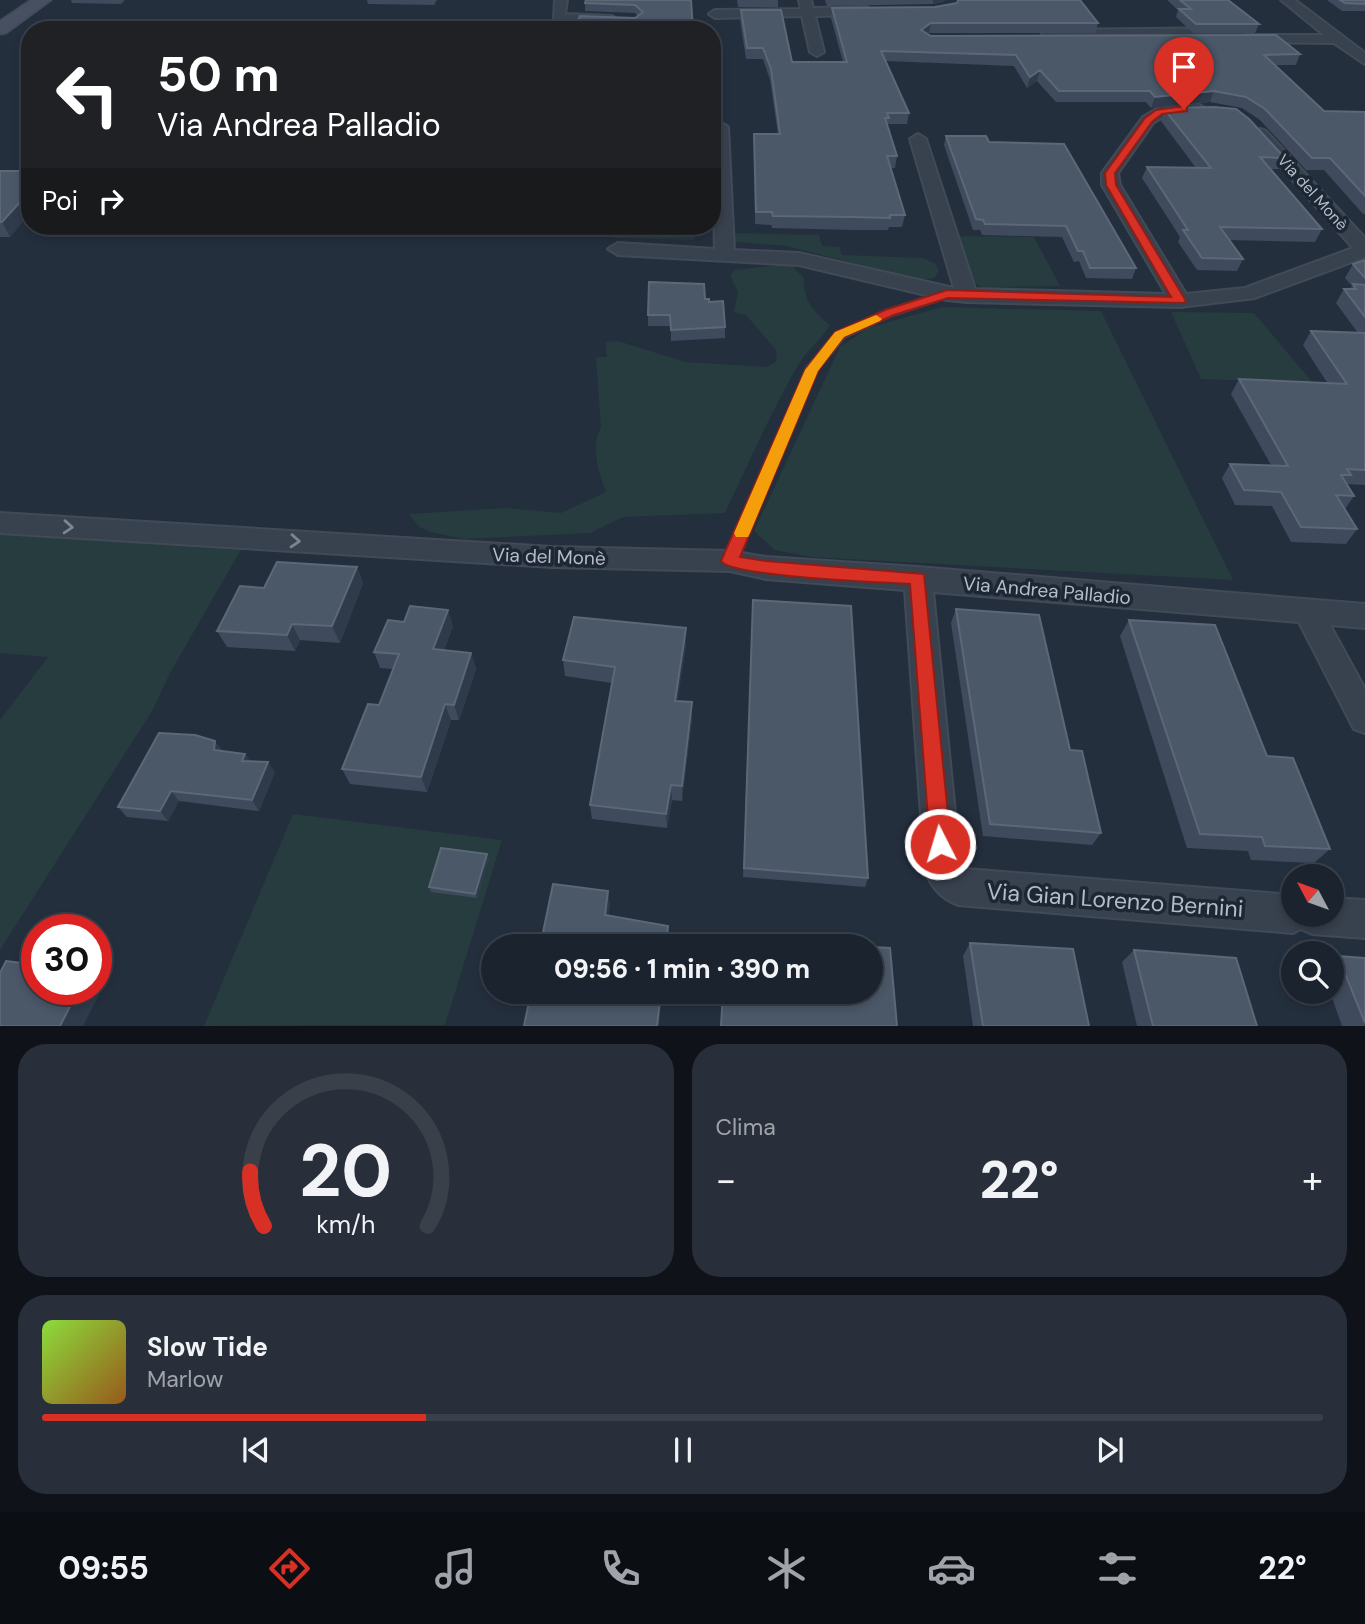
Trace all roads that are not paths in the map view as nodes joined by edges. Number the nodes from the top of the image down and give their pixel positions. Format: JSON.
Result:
{"nodes":[{"id":1,"x":42,"y":0,"type":"edge"},
{"id":2,"x":561,"y":0,"type":"edge"},
{"id":3,"x":1287,"y":0,"type":"edge"},
{"id":4,"x":806,"y":6,"type":"edge"},
{"id":5,"x":877,"y":11,"type":"edge"},
{"id":6,"x":715,"y":14,"type":"dead end"},
{"id":7,"x":622,"y":20,"type":"edge"},
{"id":8,"x":2,"y":26,"type":"edge"},
{"id":9,"x":1331,"y":35,"type":"junction"},
{"id":10,"x":1043,"y":37,"type":"edge"},
{"id":11,"x":817,"y":52,"type":"dead end"},
{"id":12,"x":1365,"y":61,"type":"edge"},
{"id":13,"x":1210,"y":110,"type":"edge"},
{"id":14,"x":1244,"y":120,"type":"edge"},
{"id":15,"x":918,"y":139,"type":"dead end"},
{"id":16,"x":721,"y":152,"type":"edge"},
{"id":17,"x":618,"y":249,"type":"dead end"},
{"id":18,"x":1365,"y":249,"type":"edge"},
{"id":19,"x":725,"y":254,"type":"junction"},
{"id":20,"x":957,"y":295,"type":"junction"},
{"id":21,"x":1180,"y":301,"type":"junction"},
{"id":22,"x":0,"y":523,"type":"edge"},
{"id":23,"x":730,"y":561,"type":"junction"},
{"id":24,"x":918,"y":578,"type":"junction"},
{"id":25,"x":1308,"y":612,"type":"junction"},
{"id":26,"x":1365,"y":616,"type":"edge"},
{"id":27,"x":1365,"y":719,"type":"edge"},
{"id":28,"x":1281,"y":913,"type":"edge"},
{"id":29,"x":1344,"y":917,"type":"edge"},
{"id":30,"x":1365,"y":919,"type":"edge"}],
"edges":[{"from":1,"to":8,"type":"main road"},
{"from":2,"to":7,"type":"street"},
{"from":3,"to":9,"type":"street"},
{"from":4,"to":5,"type":"street"},
{"from":4,"to":6,"type":"street"},
{"from":4,"to":11,"type":"street"},
{"from":9,"to":10,"type":"street"},
{"from":9,"to":12,"type":"street"},
{"from":13,"to":21,"type":"street"},
{"from":14,"to":18,"type":"street","name":"Via del Monè"},
{"from":15,"to":20,"type":"street"},
{"from":16,"to":19,"type":"street"},
{"from":17,"to":19,"type":"street","name":"Via del Monè"},
{"from":18,"to":21,"type":"street","name":"Via del Monè"},
{"from":19,"to":20,"type":"street","name":"Via del Monè"},
{"from":20,"to":21,"type":"street","name":"Via del Monè"},
{"from":20,"to":23,"type":"lane","name":"Via del Monè"},
{"from":22,"to":23,"type":"street","name":"Via del Monè","one_way":true},
{"from":23,"to":24,"type":"street","name":"Via Andrea Palladio"},
{"from":24,"to":25,"type":"street","name":"Via Andrea Palladio"},
{"from":24,"to":28,"type":"street","name":"Via Gian Lorenzo Bernini"},
{"from":25,"to":26,"type":"street","name":"Via Andrea Palladio"},
{"from":25,"to":27,"type":"street"},
{"from":29,"to":30,"type":"street"}]}
